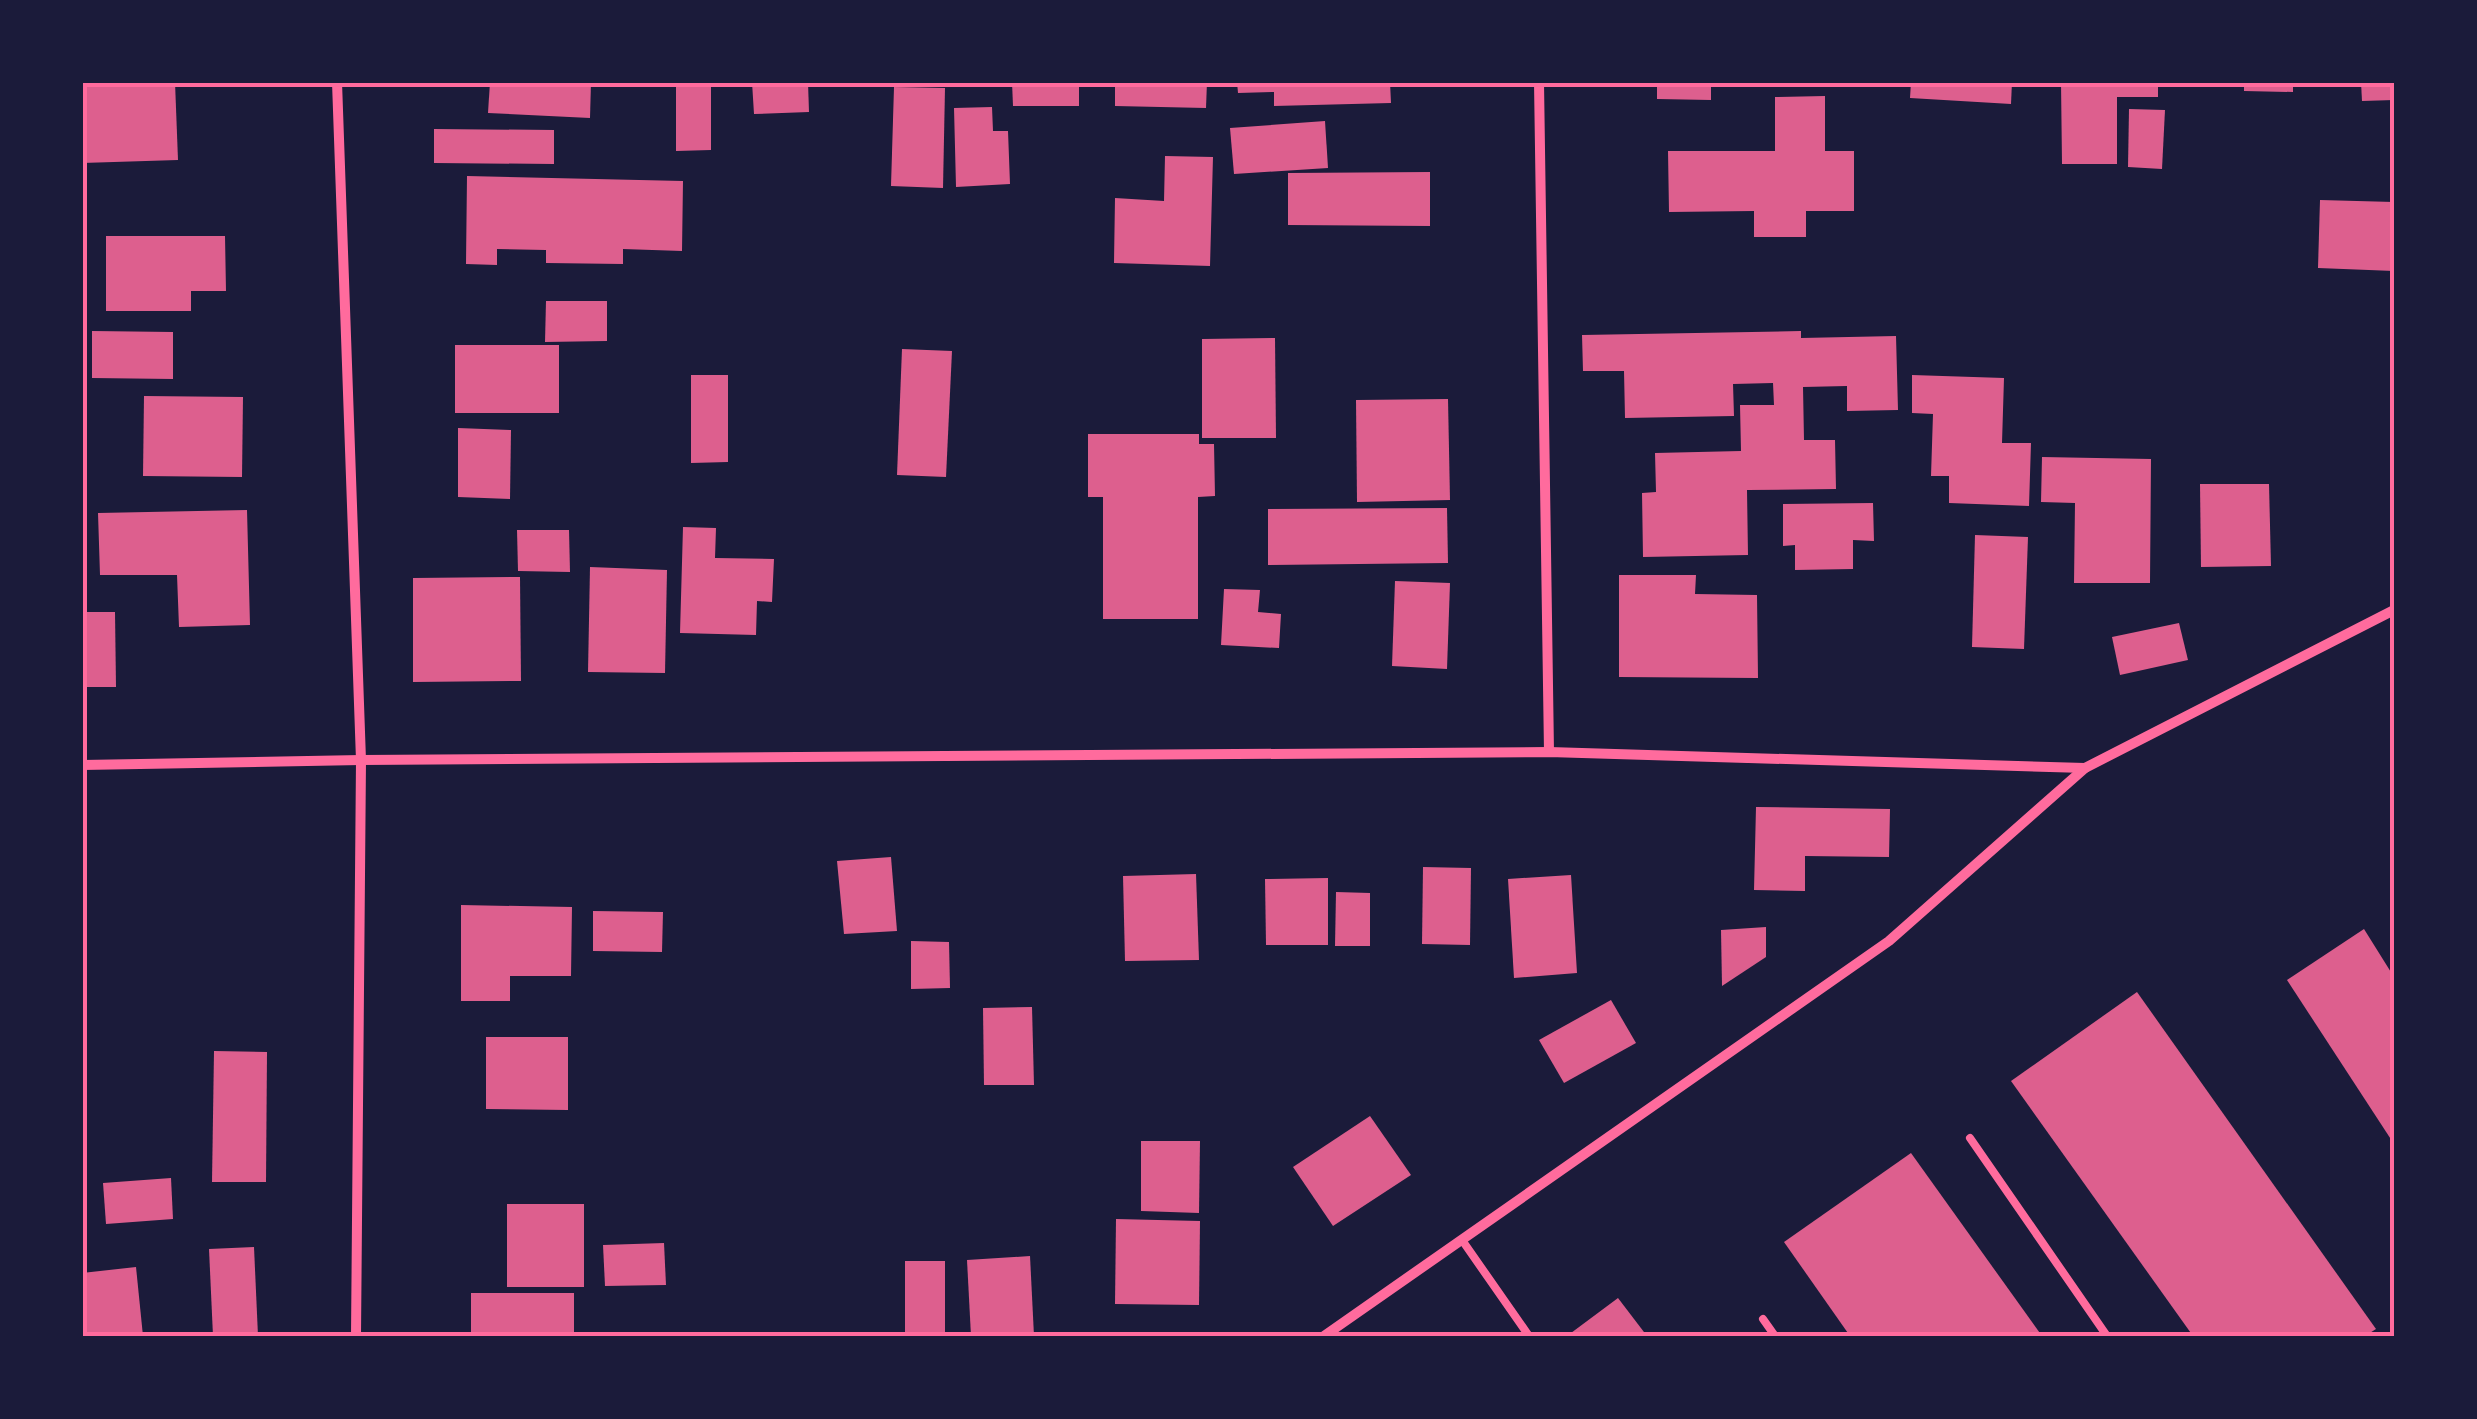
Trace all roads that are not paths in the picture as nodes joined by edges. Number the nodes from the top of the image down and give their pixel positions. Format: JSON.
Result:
{"nodes":[{"id":1,"x":337,"y":82,"type":"edge"},
{"id":2,"x":1539,"y":82,"type":"edge"},
{"id":3,"x":2394,"y":610,"type":"edge"},
{"id":4,"x":1549,"y":752,"type":"junction"},
{"id":5,"x":361,"y":760,"type":"junction"},
{"id":6,"x":82,"y":765,"type":"edge"},
{"id":7,"x":2085,"y":768,"type":"junction"},
{"id":8,"x":1970,"y":1138,"type":"dead end"},
{"id":9,"x":1462,"y":1240,"type":"junction"},
{"id":10,"x":1763,"y":1318,"type":"dead end"},
{"id":11,"x":356,"y":1336,"type":"edge"},
{"id":12,"x":1324,"y":1336,"type":"edge"},
{"id":13,"x":1529,"y":1336,"type":"edge"},
{"id":14,"x":1776,"y":1336,"type":"edge"},
{"id":15,"x":2107,"y":1336,"type":"edge"}],
"edges":[{"from":1,"to":5,"type":"street"},
{"from":2,"to":4,"type":"street"},
{"from":3,"to":7,"type":"street"},
{"from":4,"to":5,"type":"street"},
{"from":4,"to":7,"type":"street"},
{"from":5,"to":6,"type":"street"},
{"from":5,"to":11,"type":"street"},
{"from":7,"to":9,"type":"street"},
{"from":8,"to":15,"type":"lane"},
{"from":9,"to":12,"type":"street"},
{"from":9,"to":13,"type":"lane"},
{"from":10,"to":14,"type":"lane"}]}
